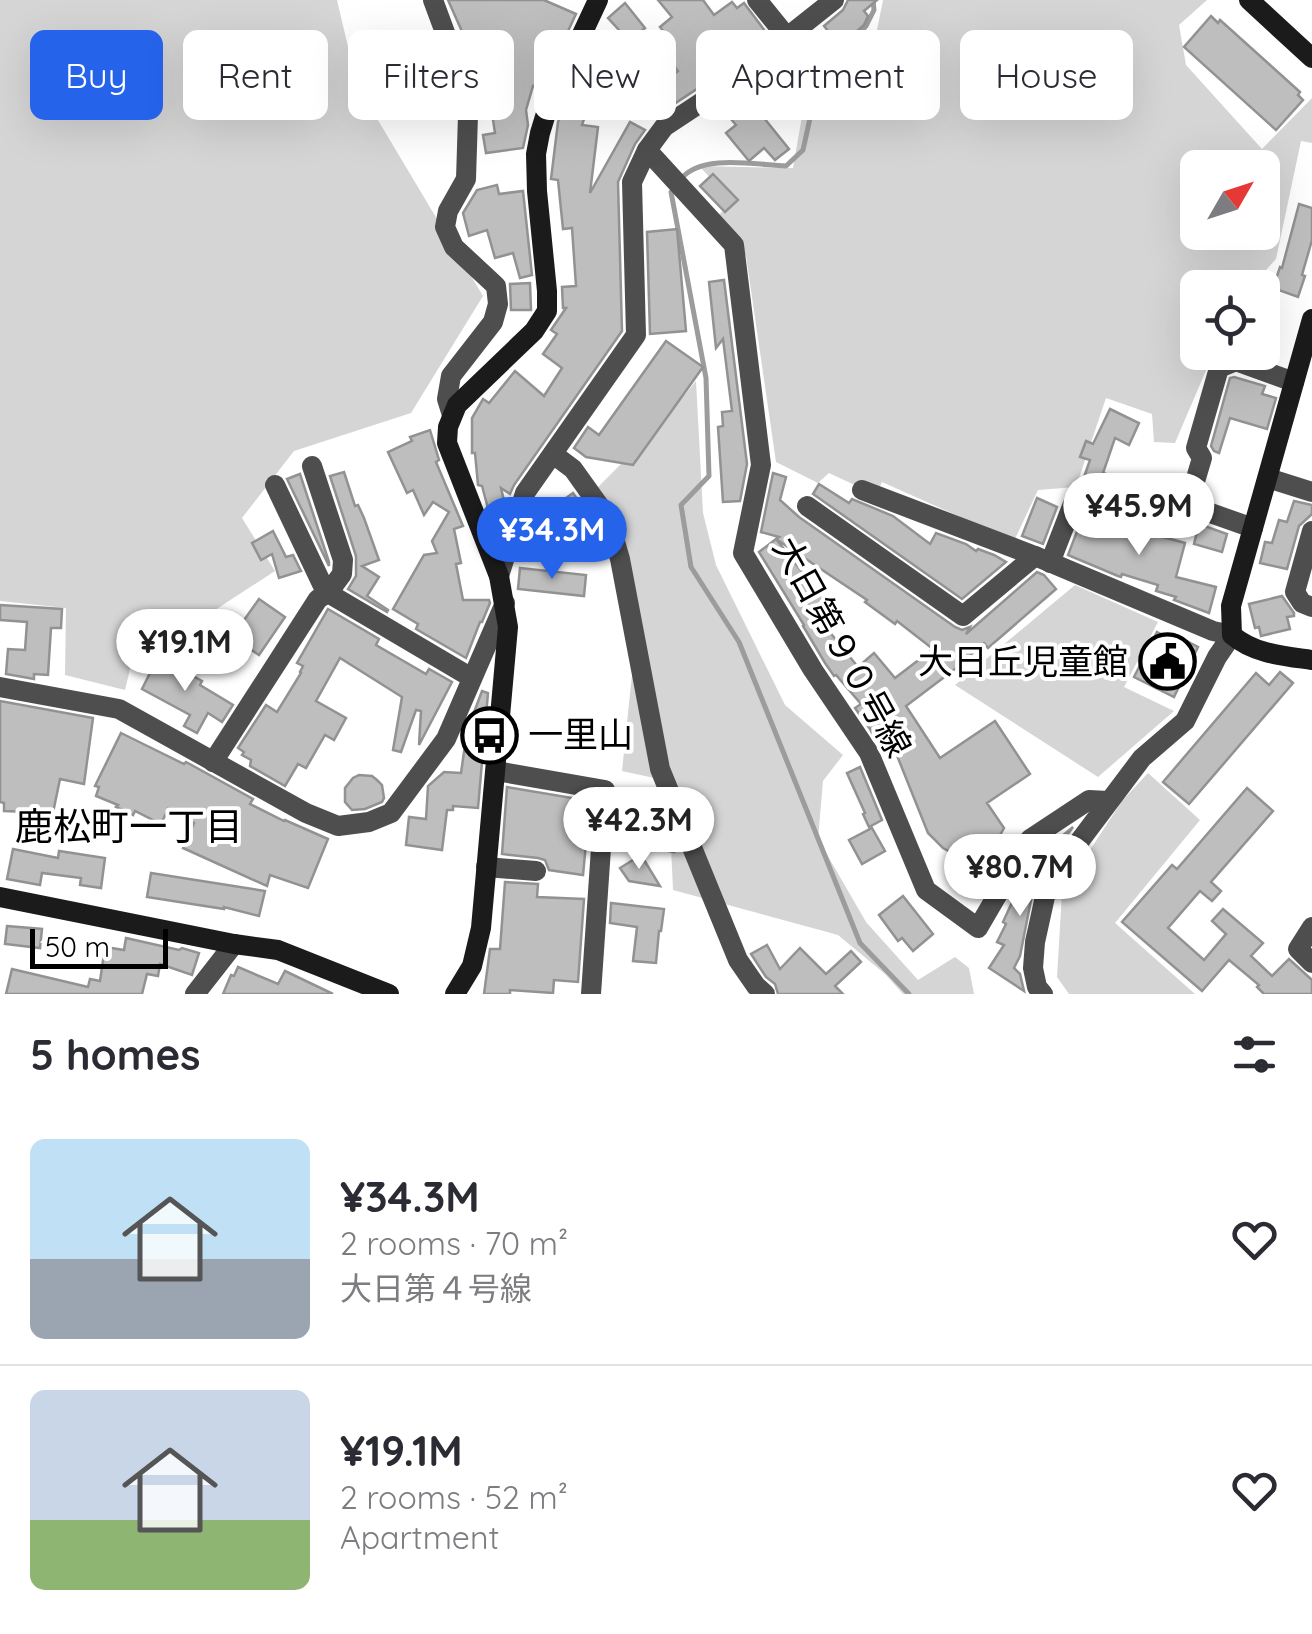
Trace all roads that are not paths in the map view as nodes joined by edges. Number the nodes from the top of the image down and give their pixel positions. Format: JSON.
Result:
{"nodes":[{"id":1,"x":433,"y":0,"type":"edge"},
{"id":2,"x":598,"y":0,"type":"edge"},
{"id":3,"x":757,"y":0,"type":"edge"},
{"id":4,"x":834,"y":0,"type":"edge"},
{"id":5,"x":1249,"y":0,"type":"edge"},
{"id":6,"x":781,"y":30,"type":"edge"},
{"id":7,"x":796,"y":30,"type":"edge"},
{"id":8,"x":1312,"y":58,"type":"edge"},
{"id":9,"x":696,"y":106,"type":"edge"},
{"id":10,"x":647,"y":150,"type":"junction"},
{"id":11,"x":1312,"y":319,"type":"edge"},
{"id":12,"x":1294,"y":382,"type":"junction"},
{"id":13,"x":452,"y":415,"type":"junction"},
{"id":14,"x":552,"y":454,"type":"junction"},
{"id":15,"x":312,"y":466,"type":"dead end"},
{"id":16,"x":1268,"y":478,"type":"junction"},
{"id":17,"x":274,"y":485,"type":"dead end"},
{"id":18,"x":862,"y":490,"type":"dead end"},
{"id":19,"x":1312,"y":492,"type":"edge"},
{"id":20,"x":1188,"y":505,"type":"junction"},
{"id":21,"x":807,"y":506,"type":"dead end"},
{"id":22,"x":1253,"y":528,"type":"junction"},
{"id":23,"x":1312,"y":531,"type":"edge"},
{"id":24,"x":1042,"y":560,"type":"junction"},
{"id":25,"x":499,"y":576,"type":"junction"},
{"id":26,"x":328,"y":593,"type":"junction"},
{"id":27,"x":505,"y":603,"type":"junction"},
{"id":28,"x":1312,"y":607,"type":"edge"},
{"id":29,"x":1232,"y":635,"type":"junction"},
{"id":30,"x":1312,"y":660,"type":"edge"},
{"id":31,"x":472,"y":678,"type":"junction"},
{"id":32,"x":0,"y":687,"type":"edge"},
{"id":33,"x":213,"y":762,"type":"junction"},
{"id":34,"x":496,"y":771,"type":"junction"},
{"id":35,"x":1108,"y":801,"type":"junction"},
{"id":36,"x":486,"y":867,"type":"junction"},
{"id":37,"x":536,"y":870,"type":"dead end"},
{"id":38,"x":0,"y":898,"type":"edge"},
{"id":39,"x":1312,"y":927,"type":"edge"},
{"id":40,"x":234,"y":944,"type":"junction"},
{"id":41,"x":1312,"y":963,"type":"edge"},
{"id":42,"x":195,"y":994,"type":"edge"},
{"id":43,"x":389,"y":994,"type":"edge"},
{"id":44,"x":456,"y":994,"type":"edge"},
{"id":45,"x":591,"y":994,"type":"edge"},
{"id":46,"x":765,"y":994,"type":"edge"},
{"id":47,"x":1043,"y":994,"type":"edge"}],
"edges":[{"from":1,"to":13,"type":"street"},
{"from":2,"to":13,"type":"street"},
{"from":3,"to":6,"type":"street"},
{"from":4,"to":7,"type":"street"},
{"from":5,"to":8,"type":"street"},
{"from":9,"to":10,"type":"street"},
{"from":10,"to":14,"type":"street"},
{"from":10,"to":35,"type":"street","name":"大日第９０号線"},
{"from":11,"to":12,"type":"street"},
{"from":12,"to":16,"type":"street"},
{"from":12,"to":20,"type":"street"},
{"from":13,"to":25,"type":"street"},
{"from":14,"to":25,"type":"street"},
{"from":14,"to":46,"type":"street"},
{"from":15,"to":26,"type":"street"},
{"from":16,"to":19,"type":"street"},
{"from":16,"to":22,"type":"street"},
{"from":17,"to":26,"type":"street"},
{"from":18,"to":24,"type":"street"},
{"from":20,"to":22,"type":"street"},
{"from":20,"to":24,"type":"street"},
{"from":21,"to":24,"type":"street"},
{"from":22,"to":29,"type":"street"},
{"from":23,"to":28,"type":"street"},
{"from":24,"to":29,"type":"street"},
{"from":25,"to":27,"type":"street"},
{"from":26,"to":31,"type":"street"},
{"from":26,"to":33,"type":"street"},
{"from":27,"to":31,"type":"street"},
{"from":27,"to":34,"type":"street"},
{"from":29,"to":30,"type":"street"},
{"from":29,"to":35,"type":"street"},
{"from":31,"to":33,"type":"street"},
{"from":32,"to":33,"type":"street"},
{"from":34,"to":36,"type":"street"},
{"from":34,"to":45,"type":"street"},
{"from":35,"to":47,"type":"street"},
{"from":36,"to":37,"type":"street"},
{"from":36,"to":44,"type":"street"},
{"from":38,"to":40,"type":"street"},
{"from":39,"to":41,"type":"street"},
{"from":40,"to":42,"type":"street"},
{"from":40,"to":43,"type":"street"}]}
